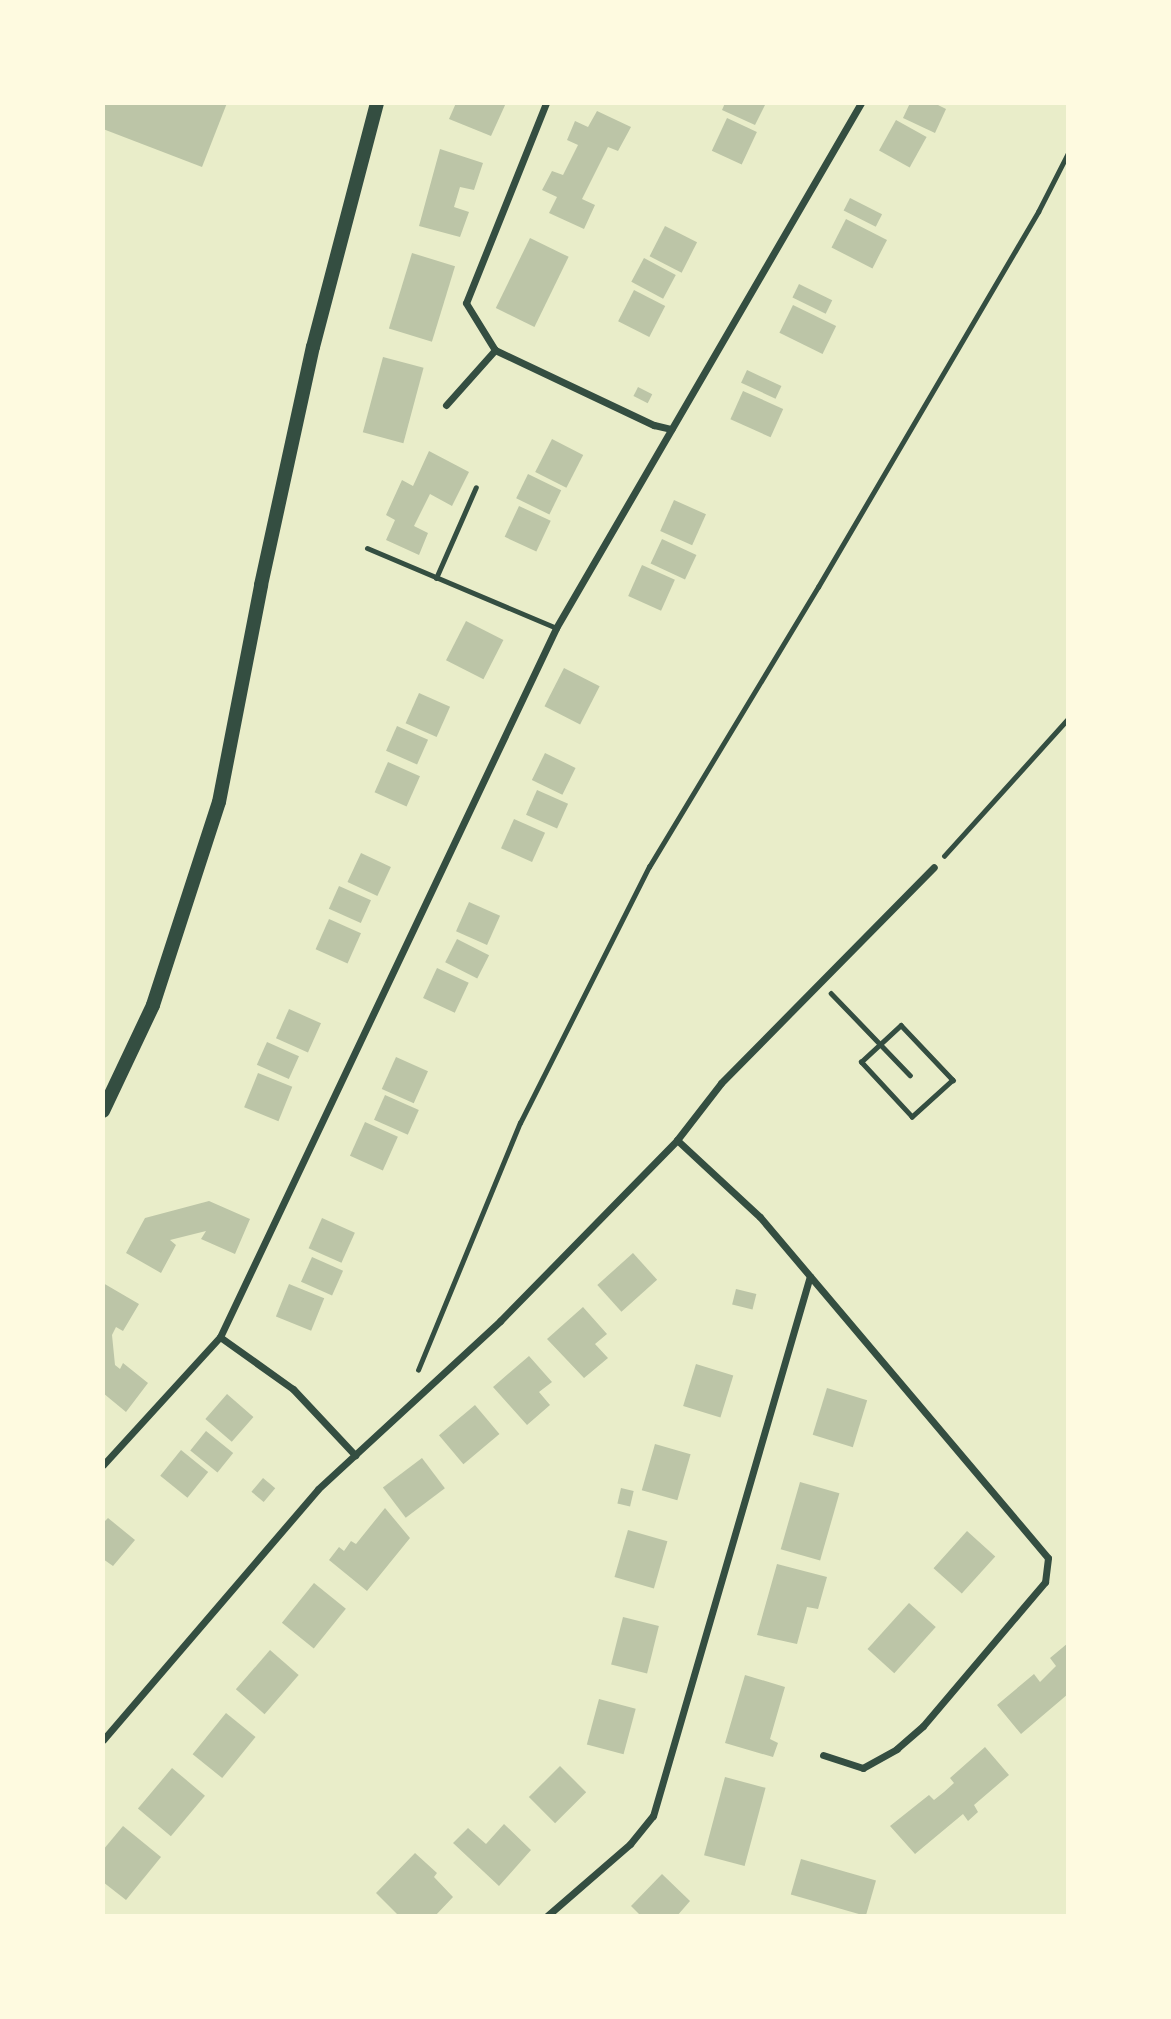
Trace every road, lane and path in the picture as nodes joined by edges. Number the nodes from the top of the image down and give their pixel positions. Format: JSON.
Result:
{"nodes":[{"id":1,"x":377,"y":103,"type":"edge"},
{"id":2,"x":546,"y":103,"type":"edge"},
{"id":3,"x":861,"y":103,"type":"edge"},
{"id":4,"x":1068,"y":153,"type":"edge"},
{"id":5,"x":495,"y":351,"type":"junction"},
{"id":6,"x":446,"y":405,"type":"dead end"},
{"id":7,"x":672,"y":429,"type":"junction"},
{"id":8,"x":476,"y":487,"type":"dead end"},
{"id":9,"x":367,"y":548,"type":"dead end"},
{"id":10,"x":436,"y":578,"type":"junction"},
{"id":11,"x":556,"y":628,"type":"junction"},
{"id":12,"x":1068,"y":719,"type":"edge"},
{"id":13,"x":934,"y":867,"type":"joint"},
{"id":14,"x":821,"y":982,"type":"junction"},
{"id":15,"x":880,"y":1044,"type":"junction"},
{"id":16,"x":910,"y":1075,"type":"dead end"},
{"id":17,"x":103,"y":1111,"type":"edge"},
{"id":18,"x":677,"y":1140,"type":"junction"},
{"id":19,"x":810,"y":1276,"type":"junction"},
{"id":20,"x":220,"y":1337,"type":"junction"},
{"id":21,"x":416,"y":1375,"type":"dead end"},
{"id":22,"x":355,"y":1455,"type":"junction"},
{"id":23,"x":103,"y":1465,"type":"edge"},
{"id":24,"x":103,"y":1740,"type":"edge"},
{"id":25,"x":823,"y":1755,"type":"dead end"},
{"id":26,"x":547,"y":1916,"type":"edge"}],
"edges":[{"from":1,"to":17,"type":"main road"},
{"from":2,"to":5,"type":"street"},
{"from":3,"to":7,"type":"street"},
{"from":4,"to":21,"type":"path"},
{"from":5,"to":6,"type":"street"},
{"from":5,"to":7,"type":"street"},
{"from":7,"to":11,"type":"street"},
{"from":8,"to":10,"type":"lane"},
{"from":9,"to":10,"type":"lane"},
{"from":10,"to":11,"type":"lane"},
{"from":11,"to":20,"type":"street"},
{"from":12,"to":13,"type":"path"},
{"from":13,"to":14,"type":"street"},
{"from":14,"to":15,"type":"path"},
{"from":14,"to":18,"type":"street"},
{"from":15,"to":15,"type":"path"},
{"from":15,"to":16,"type":"path"},
{"from":18,"to":19,"type":"street"},
{"from":18,"to":22,"type":"street"},
{"from":19,"to":25,"type":"street"},
{"from":19,"to":26,"type":"street"},
{"from":20,"to":22,"type":"street"},
{"from":20,"to":23,"type":"street"},
{"from":22,"to":24,"type":"street"}]}
